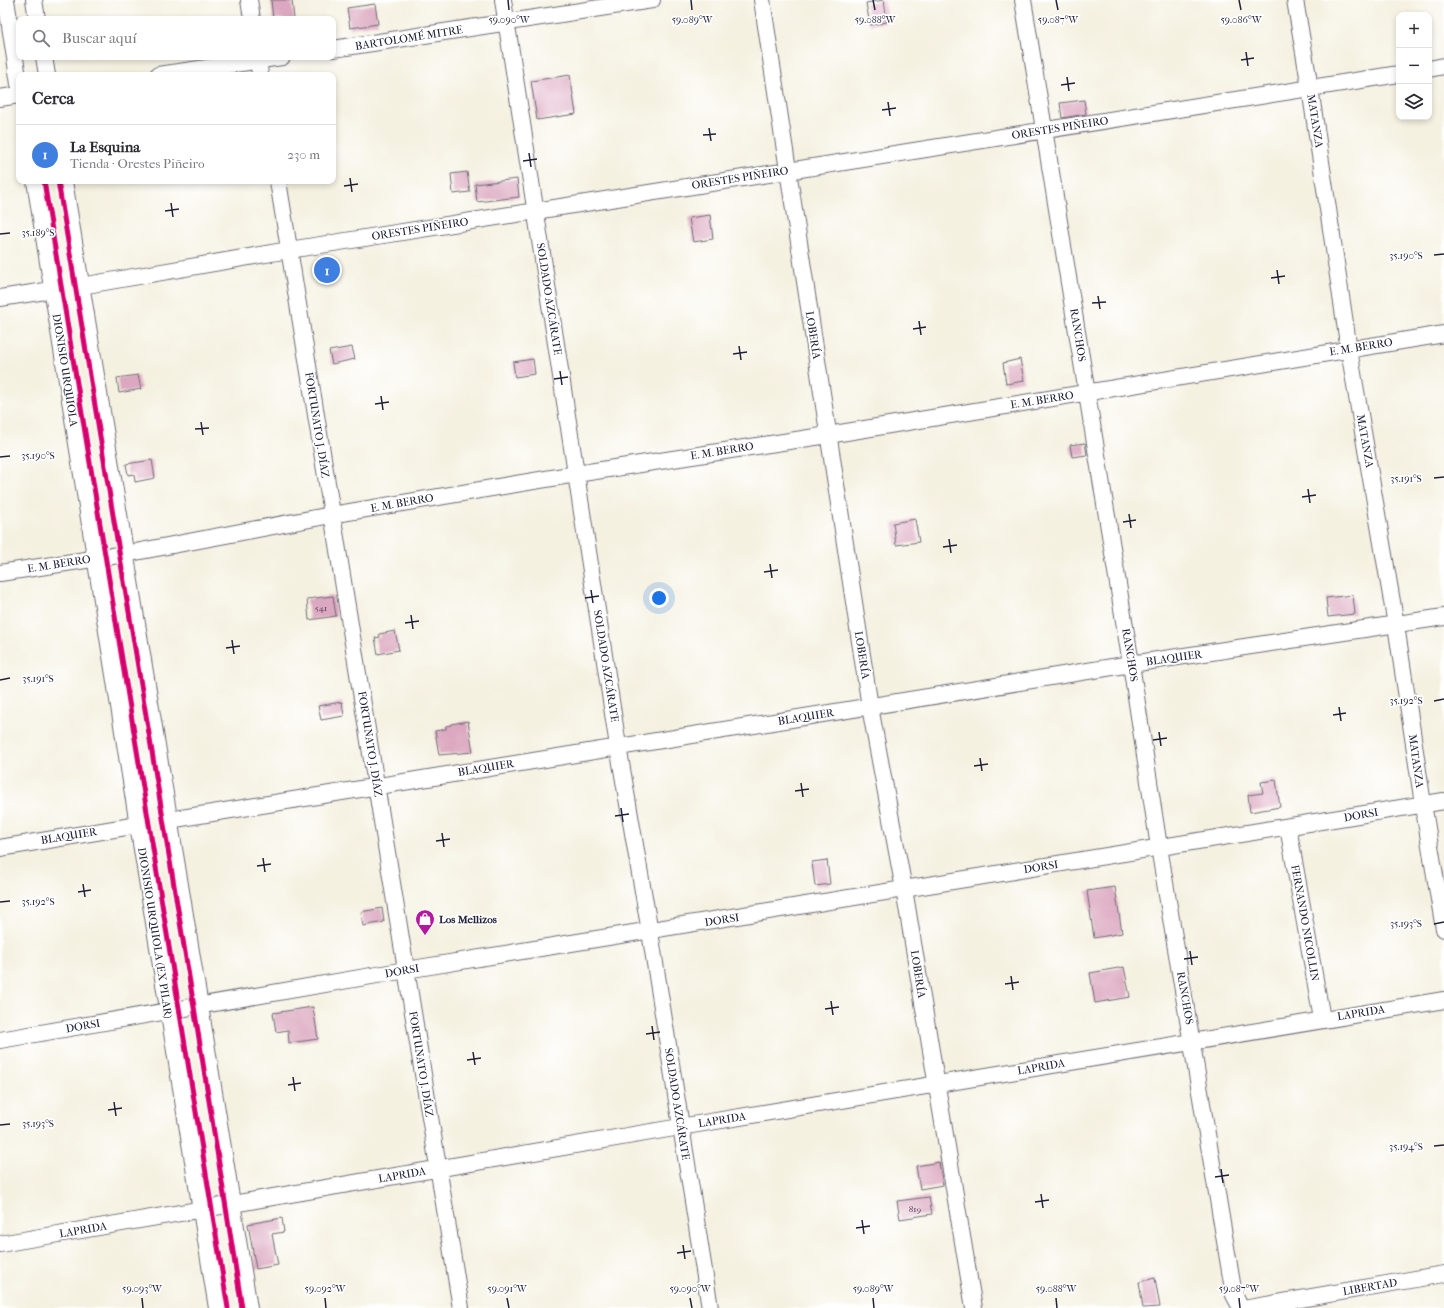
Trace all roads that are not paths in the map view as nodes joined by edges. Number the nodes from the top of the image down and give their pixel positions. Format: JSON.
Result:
{"nodes":[{"id":1,"x":6,"y":0,"type":"edge"},
{"id":2,"x":34,"y":0,"type":"edge"},
{"id":3,"x":249,"y":0,"type":"edge"},
{"id":4,"x":503,"y":0,"type":"edge"},
{"id":5,"x":652,"y":0,"type":"edge"},
{"id":6,"x":762,"y":0,"type":"edge"},
{"id":7,"x":1023,"y":0,"type":"edge"},
{"id":8,"x":1295,"y":0,"type":"edge"},
{"id":9,"x":37,"y":16,"type":"edge"},
{"id":10,"x":252,"y":16,"type":"edge"},
{"id":11,"x":507,"y":23,"type":"junction"},
{"id":12,"x":336,"y":49,"type":"edge"},
{"id":13,"x":44,"y":60,"type":"edge"},
{"id":14,"x":272,"y":60,"type":"edge"},
{"id":15,"x":259,"y":64,"type":"edge"},
{"id":16,"x":1444,"y":66,"type":"edge"},
{"id":17,"x":1432,"y":68,"type":"edge"},
{"id":18,"x":17,"y":72,"type":"edge"},
{"id":19,"x":46,"y":72,"type":"edge"},
{"id":20,"x":186,"y":72,"type":"edge"},
{"id":21,"x":1396,"y":74,"type":"edge"},
{"id":22,"x":1310,"y":88,"type":"junction"},
{"id":23,"x":16,"y":95,"type":"edge"},
{"id":24,"x":0,"y":98,"type":"edge"},
{"id":25,"x":1044,"y":130,"type":"junction"},
{"id":26,"x":787,"y":170,"type":"junction"},
{"id":27,"x":35,"y":184,"type":"edge"},
{"id":28,"x":64,"y":184,"type":"edge"},
{"id":29,"x":278,"y":184,"type":"edge"},
{"id":30,"x":535,"y":211,"type":"junction"},
{"id":31,"x":289,"y":250,"type":"junction"},
{"id":32,"x":81,"y":286,"type":"junction"},
{"id":33,"x":52,"y":290,"type":"junction"},
{"id":34,"x":0,"y":298,"type":"edge"},
{"id":35,"x":1444,"y":334,"type":"edge"},
{"id":36,"x":1349,"y":350,"type":"junction"},
{"id":37,"x":1087,"y":393,"type":"junction"},
{"id":38,"x":828,"y":435,"type":"junction"},
{"id":39,"x":576,"y":474,"type":"junction"},
{"id":40,"x":331,"y":515,"type":"junction"},
{"id":41,"x":125,"y":554,"type":"junction"},
{"id":42,"x":95,"y":558,"type":"junction"},
{"id":43,"x":0,"y":574,"type":"edge"},
{"id":44,"x":1444,"y":617,"type":"edge"},
{"id":45,"x":1396,"y":625,"type":"junction"},
{"id":46,"x":1131,"y":664,"type":"junction"},
{"id":47,"x":870,"y":707,"type":"junction"},
{"id":48,"x":618,"y":746,"type":"junction"},
{"id":49,"x":377,"y":786,"type":"junction"},
{"id":50,"x":1444,"y":801,"type":"edge"},
{"id":51,"x":1423,"y":804,"type":"junction"},
{"id":52,"x":169,"y":820,"type":"junction"},
{"id":53,"x":138,"y":825,"type":"junction"},
{"id":54,"x":1288,"y":827,"type":"junction"},
{"id":55,"x":1159,"y":847,"type":"junction"},
{"id":56,"x":0,"y":848,"type":"edge"},
{"id":57,"x":904,"y":889,"type":"junction"},
{"id":58,"x":1444,"y":929,"type":"edge"},
{"id":59,"x":650,"y":932,"type":"junction"},
{"id":60,"x":406,"y":970,"type":"junction"},
{"id":61,"x":1444,"y":1000,"type":"edge"},
{"id":62,"x":200,"y":1006,"type":"junction"},
{"id":63,"x":168,"y":1011,"type":"junction"},
{"id":64,"x":1322,"y":1019,"type":"junction"},
{"id":65,"x":0,"y":1040,"type":"edge"},
{"id":66,"x":1193,"y":1042,"type":"junction"},
{"id":67,"x":936,"y":1085,"type":"junction"},
{"id":68,"x":680,"y":1127,"type":"junction"},
{"id":69,"x":438,"y":1169,"type":"junction"},
{"id":70,"x":232,"y":1204,"type":"junction"},
{"id":71,"x":202,"y":1210,"type":"junction"},
{"id":72,"x":0,"y":1244,"type":"edge"},
{"id":73,"x":1444,"y":1274,"type":"edge"},
{"id":74,"x":217,"y":1308,"type":"edge"},
{"id":75,"x":249,"y":1308,"type":"edge"},
{"id":76,"x":461,"y":1308,"type":"edge"},
{"id":77,"x":710,"y":1308,"type":"edge"},
{"id":78,"x":974,"y":1308,"type":"edge"},
{"id":79,"x":1241,"y":1308,"type":"edge"},
{"id":80,"x":1249,"y":1308,"type":"edge"}],
"edges":[{"from":1,"to":18,"type":"street"},
{"from":2,"to":9,"type":"street"},
{"from":3,"to":10,"type":"street"},
{"from":4,"to":11,"type":"street","name":"SOLDADO AZCÁRATE"},
{"from":5,"to":11,"type":"street","name":"BARTOLOMÉ MITRE"},
{"from":6,"to":26,"type":"street","name":"LOBERÍA"},
{"from":7,"to":25,"type":"street","name":"RANCHOS"},
{"from":8,"to":22,"type":"street","name":"MATANZA"},
{"from":11,"to":12,"type":"street","name":"BARTOLOMÉ MITRE"},
{"from":11,"to":30,"type":"street","name":"SOLDADO AZCÁRATE"},
{"from":13,"to":19,"type":"street"},
{"from":14,"to":15,"type":"street"},
{"from":15,"to":20,"type":"street"},
{"from":16,"to":17,"type":"street"},
{"from":21,"to":22,"type":"street","name":"ORESTES PIÑEIRO"},
{"from":22,"to":25,"type":"street","name":"ORESTES PIÑEIRO"},
{"from":22,"to":36,"type":"street","name":"MATANZA"},
{"from":23,"to":24,"type":"street"},
{"from":25,"to":26,"type":"street","name":"ORESTES PIÑEIRO"},
{"from":25,"to":37,"type":"street","name":"RANCHOS"},
{"from":26,"to":30,"type":"street","name":"ORESTES PIÑEIRO"},
{"from":26,"to":38,"type":"street","name":"LOBERÍA"},
{"from":27,"to":33,"type":"street","name":"DIONISIO URQUIOLA"},
{"from":28,"to":32,"type":"street"},
{"from":29,"to":31,"type":"street","name":"FORTUNATO J. DÍAZ"},
{"from":30,"to":31,"type":"street","name":"ORESTES PIÑEIRO"},
{"from":30,"to":39,"type":"street","name":"SOLDADO AZCÁRATE"},
{"from":31,"to":32,"type":"street","name":"ORESTES PIÑEIRO"},
{"from":31,"to":40,"type":"street","name":"FORTUNATO J. DÍAZ"},
{"from":32,"to":41,"type":"street"},
{"from":33,"to":34,"type":"street"},
{"from":33,"to":42,"type":"street","name":"DIONISIO URQUIOLA"},
{"from":35,"to":36,"type":"street","name":"E. M. BERRO"},
{"from":36,"to":37,"type":"street","name":"E. M. BERRO"},
{"from":36,"to":45,"type":"street","name":"MATANZA"},
{"from":37,"to":38,"type":"street","name":"E. M. BERRO"},
{"from":37,"to":46,"type":"street","name":"RANCHOS"},
{"from":38,"to":39,"type":"street","name":"E. M. BERRO"},
{"from":38,"to":47,"type":"street","name":"LOBERÍA"},
{"from":39,"to":40,"type":"street","name":"E. M. BERRO"},
{"from":39,"to":48,"type":"street","name":"SOLDADO AZCÁRATE"},
{"from":40,"to":41,"type":"street","name":"E. M. BERRO"},
{"from":40,"to":49,"type":"street","name":"FORTUNATO J. DÍAZ"},
{"from":41,"to":42,"type":"street","name":"E. M. BERRO"},
{"from":41,"to":52,"type":"street"},
{"from":42,"to":43,"type":"street","name":"E. M. BERRO"},
{"from":42,"to":53,"type":"street","name":"DIONISIO URQUIOLA (EX PILAR)"},
{"from":44,"to":45,"type":"street","name":"BLAQUIER"},
{"from":45,"to":46,"type":"street","name":"BLAQUIER"},
{"from":45,"to":51,"type":"street","name":"MATANZA"},
{"from":46,"to":47,"type":"street","name":"BLAQUIER"},
{"from":46,"to":55,"type":"street","name":"RANCHOS"},
{"from":47,"to":48,"type":"street","name":"BLAQUIER"},
{"from":47,"to":57,"type":"street","name":"LOBERÍA"},
{"from":48,"to":49,"type":"street","name":"BLAQUIER"},
{"from":48,"to":59,"type":"street","name":"SOLDADO AZCÁRATE"},
{"from":49,"to":52,"type":"street","name":"BLAQUIER"},
{"from":49,"to":60,"type":"street","name":"FORTUNATO J. DÍAZ"},
{"from":50,"to":51,"type":"street","name":"DORSI"},
{"from":51,"to":54,"type":"street","name":"DORSI"},
{"from":51,"to":58,"type":"street","name":"MATANZA"},
{"from":52,"to":62,"type":"street"},
{"from":53,"to":56,"type":"street","name":"BLAQUIER"},
{"from":53,"to":63,"type":"street","name":"DIONISIO URQUIOLA (EX PILAR)"},
{"from":54,"to":55,"type":"street","name":"DORSI"},
{"from":54,"to":64,"type":"street","name":"FERNANDO NICOLLIN"},
{"from":55,"to":57,"type":"street","name":"DORSI"},
{"from":55,"to":66,"type":"street","name":"RANCHOS"},
{"from":57,"to":59,"type":"street","name":"DORSI"},
{"from":57,"to":67,"type":"street","name":"LOBERÍA"},
{"from":59,"to":60,"type":"street","name":"DORSI"},
{"from":59,"to":68,"type":"street","name":"SOLDADO AZCÁRATE"},
{"from":60,"to":62,"type":"street","name":"DORSI"},
{"from":60,"to":69,"type":"street","name":"FORTUNATO J. DÍAZ"},
{"from":61,"to":64,"type":"street","name":"LAPRIDA"},
{"from":62,"to":63,"type":"street","name":"DORSI"},
{"from":62,"to":70,"type":"street"},
{"from":63,"to":65,"type":"street","name":"DORSI"},
{"from":63,"to":71,"type":"street","name":"DIONISIO URQUIOLA (EX PILAR)"},
{"from":64,"to":66,"type":"street","name":"LAPRIDA"},
{"from":66,"to":67,"type":"street","name":"LAPRIDA"},
{"from":66,"to":79,"type":"street","name":"RANCHOS"},
{"from":67,"to":68,"type":"street","name":"LAPRIDA"},
{"from":67,"to":78,"type":"street","name":"LOBERÍA"},
{"from":68,"to":69,"type":"street","name":"LAPRIDA"},
{"from":68,"to":77,"type":"street","name":"SOLDADO AZCÁRATE"},
{"from":69,"to":70,"type":"street","name":"LAPRIDA"},
{"from":69,"to":76,"type":"street","name":"FORTUNATO J. DÍAZ"},
{"from":70,"to":71,"type":"street","name":"LAPRIDA"},
{"from":70,"to":75,"type":"street"},
{"from":71,"to":72,"type":"street","name":"LAPRIDA"},
{"from":71,"to":74,"type":"street","name":"DIONISIO URQUIOLA (EX PILAR)"},
{"from":73,"to":80,"type":"street","name":"LIBERTAD"}]}
